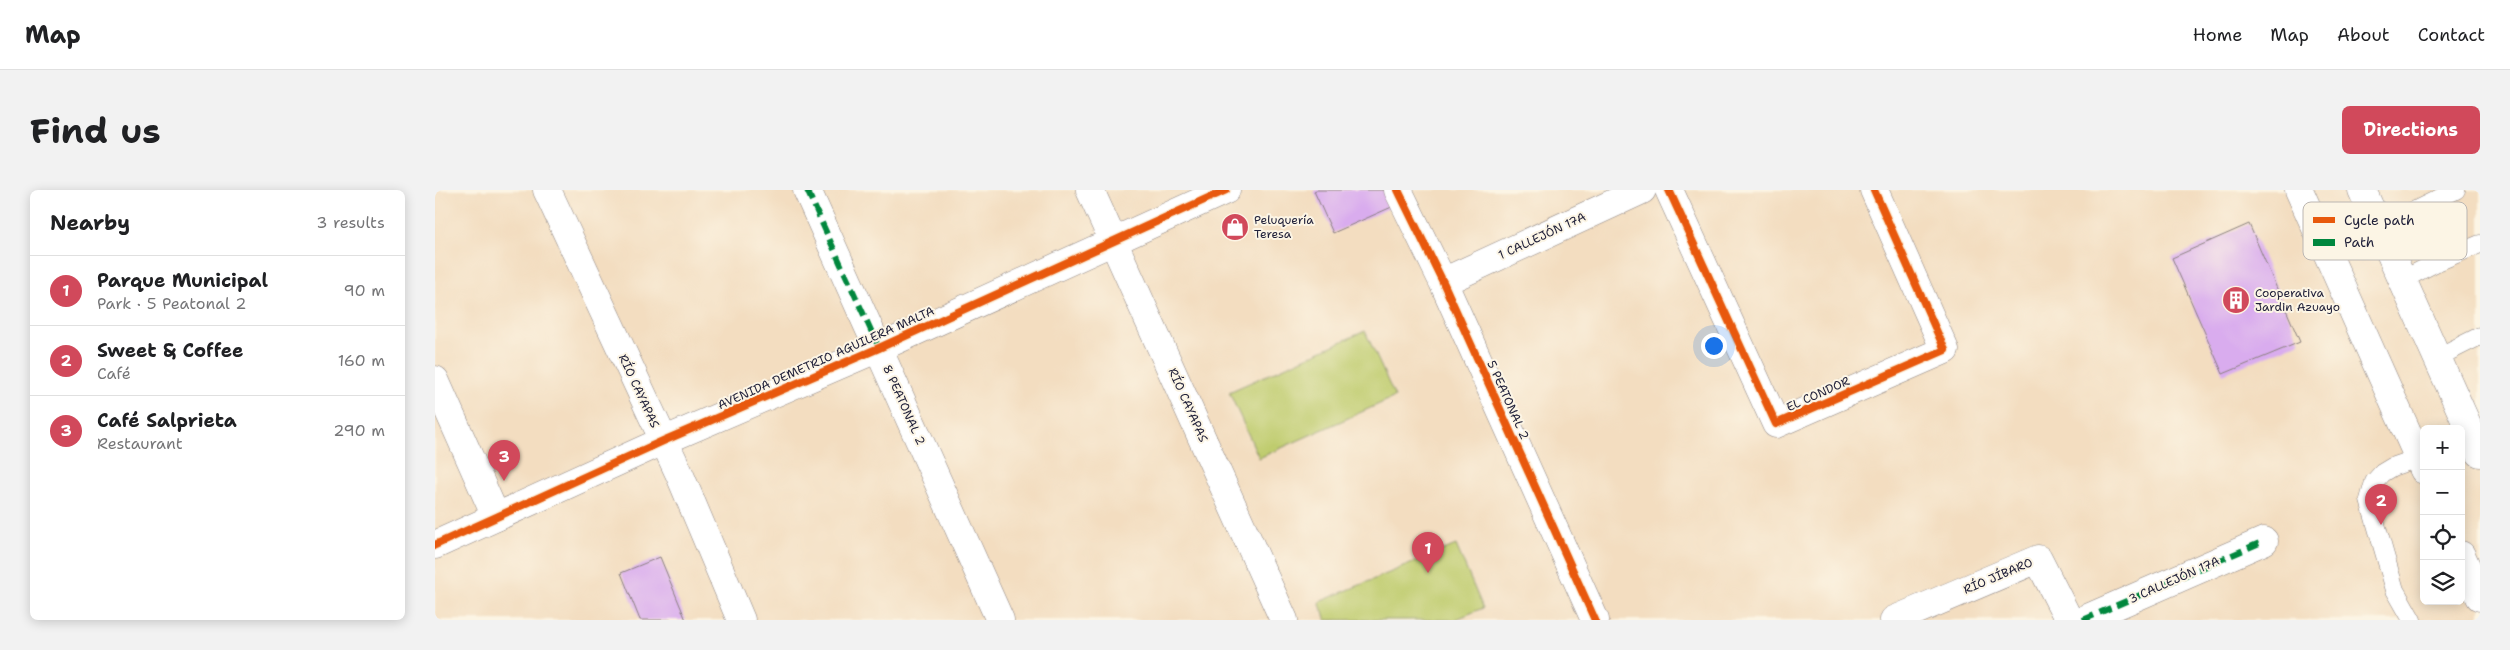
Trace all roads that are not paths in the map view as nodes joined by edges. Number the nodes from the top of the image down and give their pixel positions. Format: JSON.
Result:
{"nodes":[{"id":1,"x":547,"y":190,"type":"edge"},
{"id":2,"x":807,"y":190,"type":"edge"},
{"id":3,"x":1090,"y":190,"type":"edge"},
{"id":4,"x":1226,"y":190,"type":"edge"},
{"id":5,"x":1398,"y":190,"type":"edge"},
{"id":6,"x":1642,"y":190,"type":"edge"},
{"id":7,"x":1669,"y":190,"type":"edge"},
{"id":8,"x":1874,"y":190,"type":"edge"},
{"id":9,"x":2299,"y":190,"type":"edge"},
{"id":10,"x":2362,"y":190,"type":"edge"},
{"id":11,"x":2456,"y":190,"type":"edge"},
{"id":12,"x":2304,"y":202,"type":"edge"},
{"id":13,"x":2367,"y":202,"type":"edge"},
{"id":14,"x":2432,"y":202,"type":"edge"},
{"id":15,"x":1115,"y":241,"type":"junction"},
{"id":16,"x":2480,"y":244,"type":"edge"},
{"id":17,"x":2467,"y":249,"type":"edge"},
{"id":18,"x":2330,"y":260,"type":"edge"},
{"id":19,"x":2393,"y":260,"type":"edge"},
{"id":20,"x":2442,"y":260,"type":"edge"},
{"id":21,"x":2402,"y":280,"type":"junction"},
{"id":22,"x":1443,"y":282,"type":"junction"},
{"id":23,"x":2480,"y":336,"type":"edge"},
{"id":24,"x":879,"y":348,"type":"junction"},
{"id":25,"x":2436,"y":358,"type":"junction"},
{"id":26,"x":435,"y":380,"type":"edge"},
{"id":27,"x":663,"y":441,"type":"junction"},
{"id":28,"x":2480,"y":453,"type":"edge"},
{"id":29,"x":2420,"y":462,"type":"edge"},
{"id":30,"x":2420,"y":464,"type":"edge"},
{"id":31,"x":496,"y":517,"type":"junction"},
{"id":32,"x":2264,"y":541,"type":"dead end"},
{"id":33,"x":435,"y":545,"type":"edge"},
{"id":34,"x":2463,"y":560,"type":"edge"},
{"id":35,"x":2480,"y":597,"type":"edge"},
{"id":36,"x":741,"y":620,"type":"edge"},
{"id":37,"x":1000,"y":620,"type":"edge"},
{"id":38,"x":1284,"y":620,"type":"edge"},
{"id":39,"x":1595,"y":620,"type":"edge"},
{"id":40,"x":1894,"y":620,"type":"edge"},
{"id":41,"x":2069,"y":620,"type":"edge"},
{"id":42,"x":2083,"y":620,"type":"edge"},
{"id":43,"x":2412,"y":620,"type":"edge"}],
"edges":[{"from":1,"to":27,"type":"street","name":"RÍO CAYAPAS"},
{"from":2,"to":24,"type":"street","name":"8 PEATONAL 2"},
{"from":3,"to":15,"type":"street","name":"RÍO CAYAPAS"},
{"from":4,"to":15,"type":"street","name":"AVENIDA DEMETRIO AGUILERA MALTA"},
{"from":5,"to":22,"type":"street","name":"5 PEATONAL 2"},
{"from":6,"to":22,"type":"street","name":"1 CALLEJÓN 17A"},
{"from":7,"to":8,"type":"street","name":"EL CONDOR"},
{"from":9,"to":12,"type":"street"},
{"from":10,"to":13,"type":"street"},
{"from":11,"to":14,"type":"lane"},
{"from":15,"to":24,"type":"street","name":"AVENIDA DEMETRIO AGUILERA MALTA"},
{"from":15,"to":38,"type":"street","name":"RÍO CAYAPAS"},
{"from":16,"to":17,"type":"lane"},
{"from":18,"to":29,"type":"street"},
{"from":19,"to":21,"type":"street"},
{"from":20,"to":21,"type":"lane"},
{"from":21,"to":25,"type":"street"},
{"from":22,"to":39,"type":"street","name":"5 PEATONAL 2"},
{"from":23,"to":25,"type":"lane"},
{"from":24,"to":27,"type":"street","name":"AVENIDA DEMETRIO AGUILERA MALTA"},
{"from":24,"to":37,"type":"street","name":"8 PEATONAL 2"},
{"from":25,"to":28,"type":"street"},
{"from":26,"to":31,"type":"street"},
{"from":27,"to":31,"type":"street","name":"AVENIDA DEMETRIO AGUILERA MALTA"},
{"from":27,"to":36,"type":"street","name":"RÍO CAYAPAS"},
{"from":30,"to":43,"type":"lane"},
{"from":31,"to":33,"type":"street","name":"AVENIDA DEMETRIO AGUILERA MALTA"},
{"from":32,"to":42,"type":"street","name":"3 CALLEJÓN 17A"},
{"from":34,"to":35,"type":"street"},
{"from":40,"to":41,"type":"street","name":"RÍO JÍBARO"}]}
